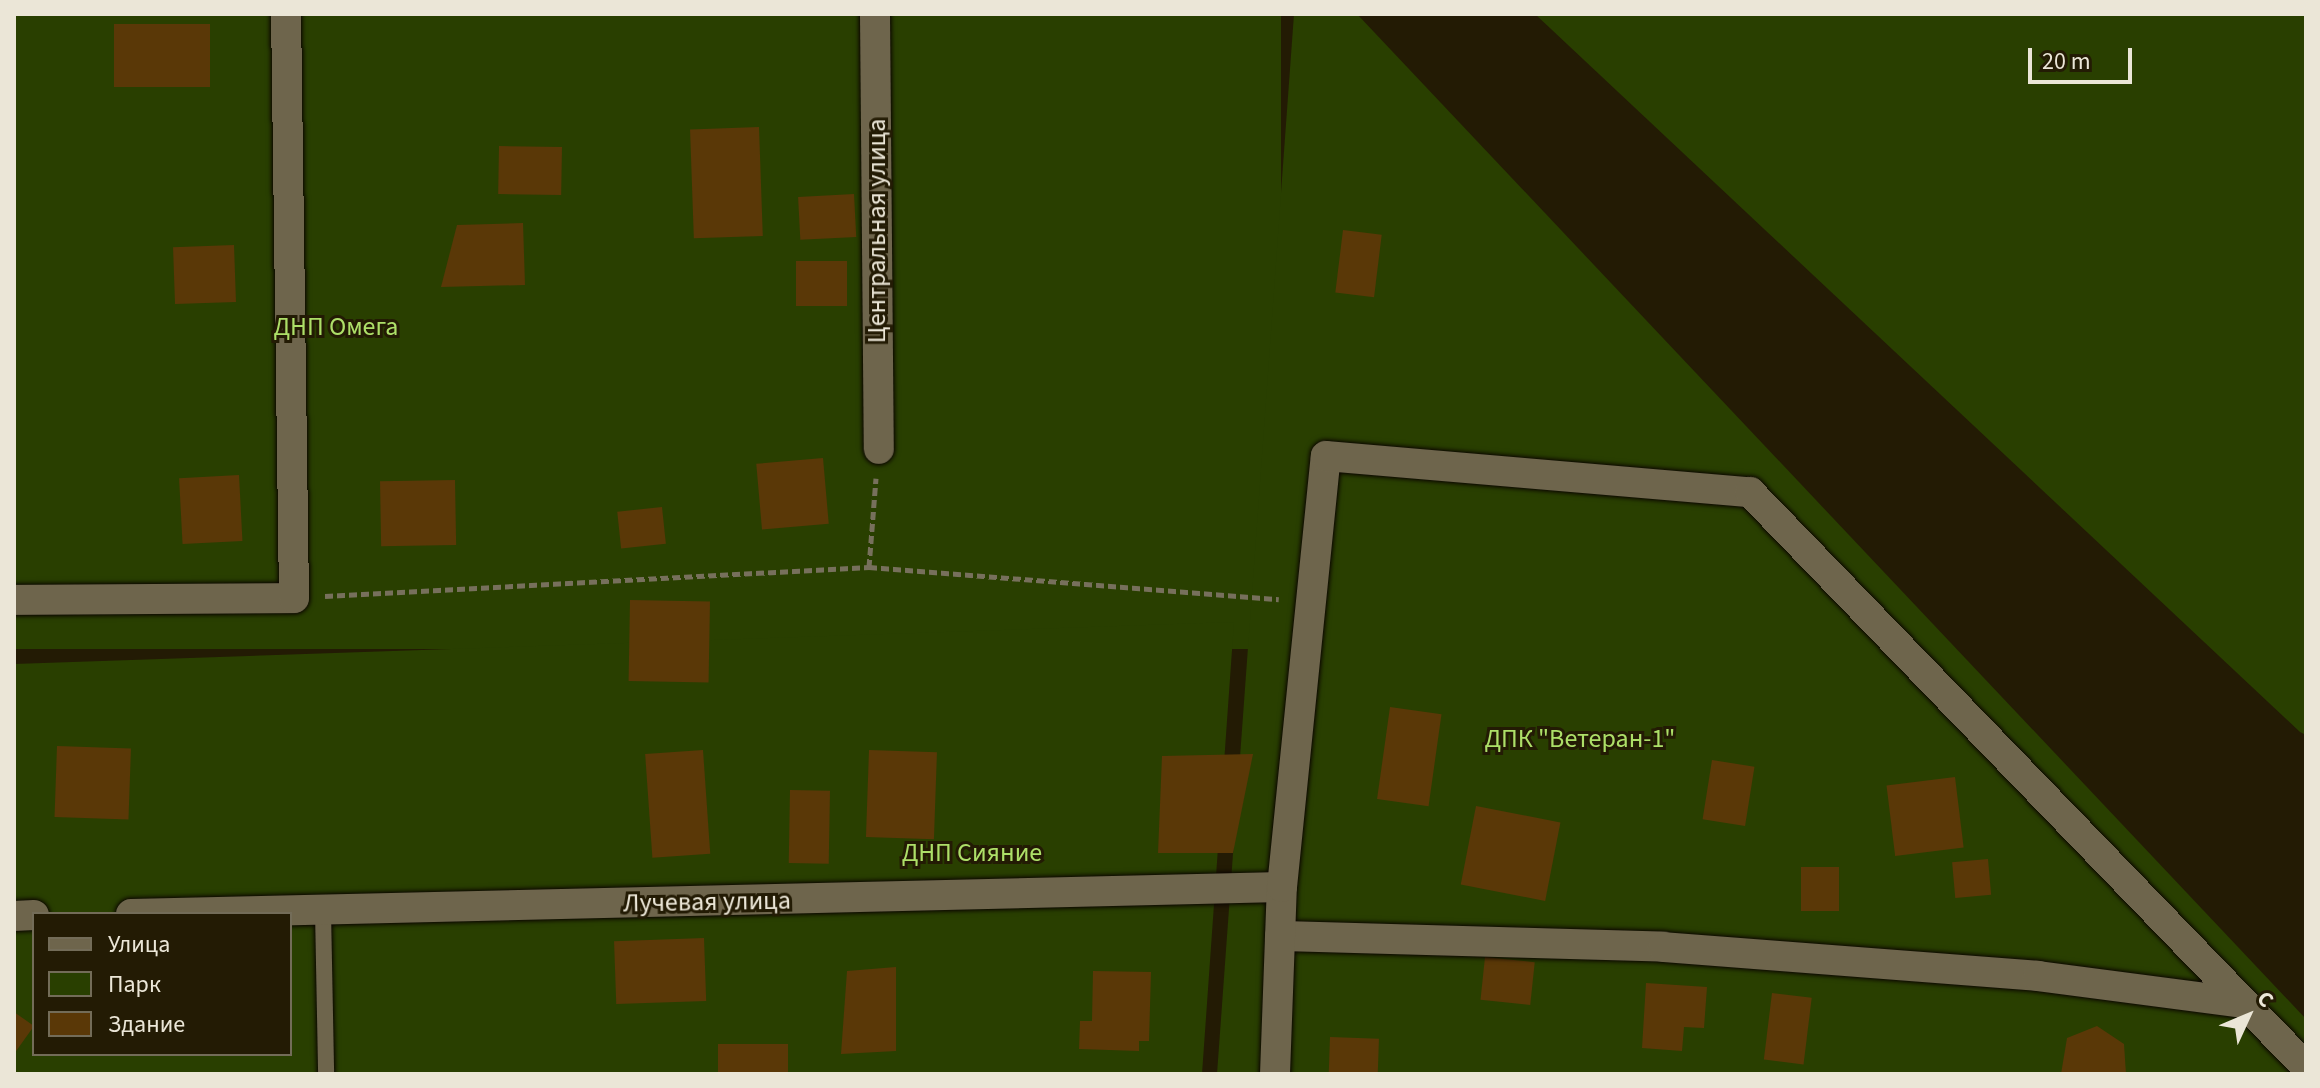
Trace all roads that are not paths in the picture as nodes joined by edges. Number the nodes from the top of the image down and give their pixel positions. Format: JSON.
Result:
{"nodes":[{"id":1,"x":286,"y":14,"type":"edge"},
{"id":2,"x":875,"y":14,"type":"edge"},
{"id":3,"x":879,"y":449,"type":"road end"},
{"id":4,"x":14,"y":600,"type":"edge"},
{"id":5,"x":1282,"y":887,"type":"junction"},
{"id":6,"x":323,"y":911,"type":"junction"},
{"id":7,"x":259,"y":912,"type":"edge"},
{"id":8,"x":1280,"y":936,"type":"junction"},
{"id":9,"x":2243,"y":1003,"type":"junction"},
{"id":10,"x":2306,"y":1067,"type":"edge"},
{"id":11,"x":326,"y":1074,"type":"edge"},
{"id":12,"x":1275,"y":1074,"type":"edge"}],
"edges":[{"from":1,"to":4,"type":"street"},
{"from":2,"to":3,"type":"street","name":"Центральная улица"},
{"from":5,"to":6,"type":"street","name":"Лучевая улица"},
{"from":5,"to":8,"type":"street"},
{"from":5,"to":9,"type":"street"},
{"from":6,"to":7,"type":"street","name":"Лучевая улица"},
{"from":6,"to":11,"type":"lane"},
{"from":8,"to":9,"type":"street"},
{"from":8,"to":12,"type":"street"},
{"from":9,"to":10,"type":"street"}]}
